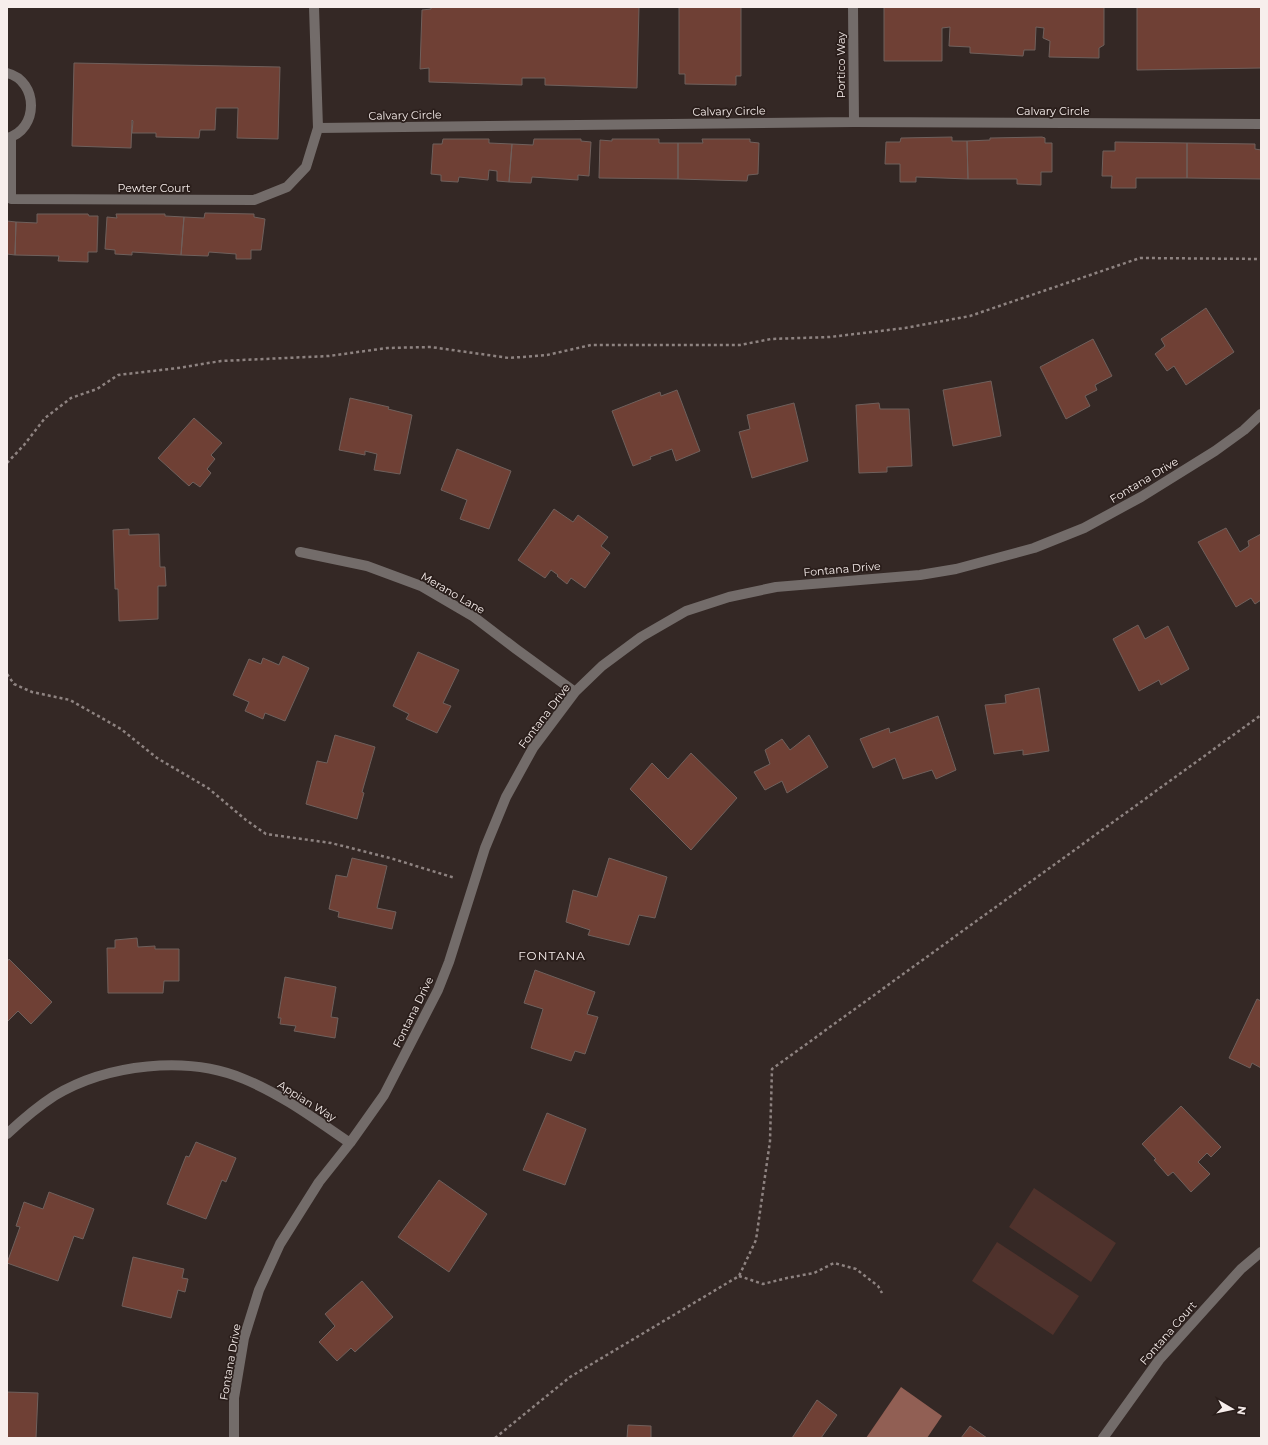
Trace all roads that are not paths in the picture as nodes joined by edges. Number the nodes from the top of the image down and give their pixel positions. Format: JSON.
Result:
{"nodes":[{"id":1,"x":314,"y":7,"type":"edge"},
{"id":2,"x":853,"y":7,"type":"edge"},
{"id":3,"x":7,"y":73,"type":"edge"},
{"id":4,"x":854,"y":122,"type":"junction"},
{"id":5,"x":1261,"y":124,"type":"edge"},
{"id":6,"x":318,"y":128,"type":"junction"},
{"id":7,"x":9,"y":138,"type":"edge"},
{"id":8,"x":1261,"y":414,"type":"edge"},
{"id":9,"x":300,"y":552,"type":"dead end"},
{"id":10,"x":575,"y":692,"type":"junction"},
{"id":11,"x":7,"y":1134,"type":"edge"},
{"id":12,"x":350,"y":1143,"type":"junction"},
{"id":13,"x":1261,"y":1252,"type":"edge"},
{"id":14,"x":234,"y":1438,"type":"edge"},
{"id":15,"x":1103,"y":1438,"type":"edge"}],
"edges":[{"from":1,"to":6,"type":"street"},
{"from":2,"to":4,"type":"street","name":"Portico Way"},
{"from":3,"to":7,"type":"street"},
{"from":4,"to":5,"type":"street","name":"Calvary Circle"},
{"from":4,"to":6,"type":"street","name":"Calvary Circle"},
{"from":6,"to":7,"type":"street","name":"Pewter Court"},
{"from":8,"to":10,"type":"street","name":"Fontana Drive"},
{"from":9,"to":10,"type":"street","name":"Merano Lane"},
{"from":10,"to":12,"type":"street","name":"Fontana Drive"},
{"from":11,"to":12,"type":"street","name":"Appian Way"},
{"from":12,"to":14,"type":"street","name":"Fontana Drive"},
{"from":13,"to":15,"type":"street","name":"Fontana Court"}]}
